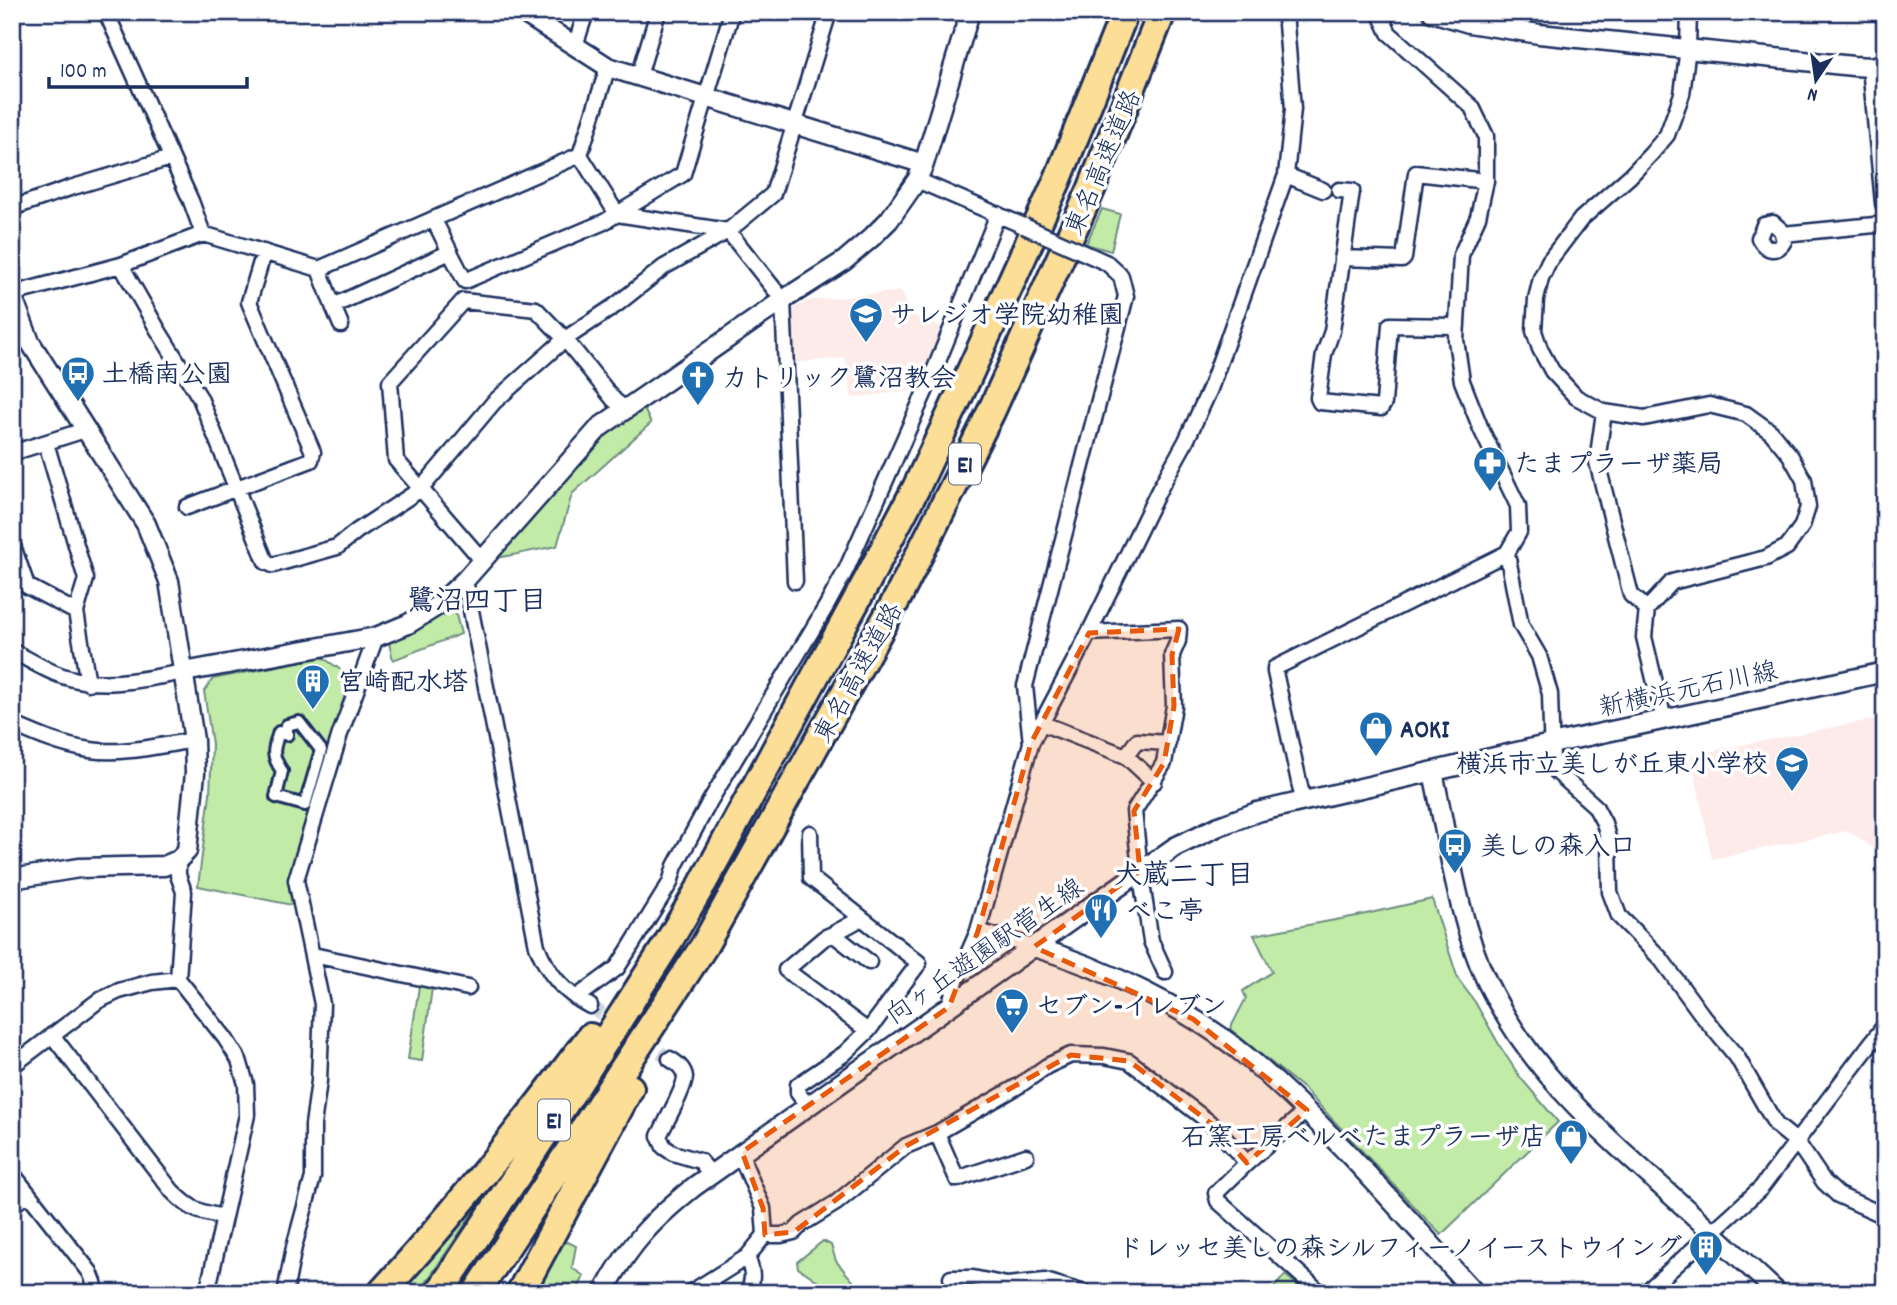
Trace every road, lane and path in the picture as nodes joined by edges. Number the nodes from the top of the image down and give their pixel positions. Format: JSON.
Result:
{"nodes":[{"id":1,"x":106,"y":12,"type":"edge"},
{"id":2,"x":522,"y":12,"type":"edge"},
{"id":3,"x":586,"y":12,"type":"edge"},
{"id":4,"x":658,"y":12,"type":"edge"},
{"id":5,"x":732,"y":12,"type":"edge"},
{"id":6,"x":830,"y":12,"type":"edge"},
{"id":7,"x":970,"y":12,"type":"edge"},
{"id":8,"x":1125,"y":12,"type":"edge"},
{"id":9,"x":1163,"y":12,"type":"edge"},
{"id":10,"x":1285,"y":12,"type":"edge"},
{"id":11,"x":1379,"y":12,"type":"edge"},
{"id":12,"x":1432,"y":12,"type":"edge"},
{"id":13,"x":1689,"y":12,"type":"edge"},
{"id":14,"x":575,"y":46,"type":"junction"},
{"id":15,"x":1688,"y":48,"type":"junction"},
{"id":16,"x":1878,"y":65,"type":"edge"},
{"id":17,"x":608,"y":67,"type":"junction"},
{"id":18,"x":639,"y":76,"type":"junction"},
{"id":19,"x":706,"y":97,"type":"junction"},
{"id":20,"x":795,"y":125,"type":"junction"},
{"id":21,"x":580,"y":155,"type":"junction"},
{"id":22,"x":171,"y":158,"type":"junction"},
{"id":23,"x":920,"y":172,"type":"junction"},
{"id":24,"x":1286,"y":175,"type":"junction"},
{"id":25,"x":1486,"y":181,"type":"junction"},
{"id":26,"x":1323,"y":190,"type":"dead end"},
{"id":27,"x":1339,"y":190,"type":"dead end"},
{"id":28,"x":1885,"y":203,"type":"edge"},
{"id":29,"x":12,"y":208,"type":"edge"},
{"id":30,"x":617,"y":214,"type":"junction"},
{"id":31,"x":1001,"y":216,"type":"junction"},
{"id":32,"x":435,"y":220,"type":"junction"},
{"id":33,"x":1885,"y":224,"type":"edge"},
{"id":34,"x":728,"y":231,"type":"junction"},
{"id":35,"x":203,"y":234,"type":"junction"},
{"id":36,"x":1783,"y":234,"type":"dead end"},
{"id":37,"x":264,"y":252,"type":"junction"},
{"id":38,"x":450,"y":252,"type":"junction"},
{"id":39,"x":1342,"y":258,"type":"junction"},
{"id":40,"x":121,"y":265,"type":"junction"},
{"id":41,"x":319,"y":269,"type":"junction"},
{"id":42,"x":12,"y":295,"type":"edge"},
{"id":43,"x":783,"y":300,"type":"junction"},
{"id":44,"x":333,"y":306,"type":"junction"},
{"id":45,"x":341,"y":325,"type":"dead end"},
{"id":46,"x":1457,"y":326,"type":"junction"},
{"id":47,"x":565,"y":339,"type":"junction"},
{"id":48,"x":625,"y":409,"type":"junction"},
{"id":49,"x":1604,"y":412,"type":"junction"},
{"id":50,"x":85,"y":430,"type":"junction"},
{"id":51,"x":46,"y":443,"type":"junction"},
{"id":52,"x":12,"y":453,"type":"edge"},
{"id":53,"x":237,"y":488,"type":"junction"},
{"id":54,"x":421,"y":489,"type":"junction"},
{"id":55,"x":187,"y":507,"type":"dead end"},
{"id":56,"x":12,"y":543,"type":"edge"},
{"id":57,"x":1507,"y":553,"type":"junction"},
{"id":58,"x":482,"y":560,"type":"junction"},
{"id":59,"x":465,"y":580,"type":"junction"},
{"id":60,"x":795,"y":582,"type":"dead end"},
{"id":61,"x":1647,"y":609,"type":"junction"},
{"id":62,"x":76,"y":612,"type":"junction"},
{"id":63,"x":1089,"y":633,"type":"junction"},
{"id":64,"x":376,"y":637,"type":"junction"},
{"id":65,"x":12,"y":651,"type":"edge"},
{"id":66,"x":184,"y":672,"type":"junction"},
{"id":67,"x":1885,"y":672,"type":"edge"},
{"id":68,"x":88,"y":683,"type":"junction"},
{"id":69,"x":1664,"y":720,"type":"junction"},
{"id":70,"x":1041,"y":723,"type":"junction"},
{"id":71,"x":12,"y":724,"type":"edge"},
{"id":72,"x":194,"y":740,"type":"junction"},
{"id":73,"x":1031,"y":743,"type":"junction"},
{"id":74,"x":1168,"y":743,"type":"junction"},
{"id":75,"x":1551,"y":744,"type":"junction"},
{"id":76,"x":1126,"y":756,"type":"junction"},
{"id":77,"x":1502,"y":756,"type":"joint"},
{"id":78,"x":1433,"y":772,"type":"junction"},
{"id":79,"x":1154,"y":782,"type":"junction"},
{"id":80,"x":1303,"y":800,"type":"junction"},
{"id":81,"x":305,"y":805,"type":"joint"},
{"id":82,"x":810,"y":833,"type":"dead end"},
{"id":83,"x":178,"y":859,"type":"junction"},
{"id":84,"x":1140,"y":871,"type":"junction"},
{"id":85,"x":12,"y":879,"type":"edge"},
{"id":86,"x":862,"y":918,"type":"junction"},
{"id":87,"x":978,"y":931,"type":"junction"},
{"id":88,"x":833,"y":934,"type":"junction"},
{"id":89,"x":666,"y":946,"type":"junction"},
{"id":90,"x":704,"y":946,"type":"junction"},
{"id":91,"x":1034,"y":947,"type":"junction"},
{"id":92,"x":313,"y":955,"type":"junction"},
{"id":93,"x":869,"y":962,"type":"dead end"},
{"id":94,"x":1165,"y":972,"type":"dead end"},
{"id":95,"x":177,"y":979,"type":"junction"},
{"id":96,"x":468,"y":988,"type":"dead end"},
{"id":97,"x":576,"y":998,"type":"junction"},
{"id":98,"x":590,"y":1006,"type":"tunnel mouth"},
{"id":99,"x":949,"y":1007,"type":"junction"},
{"id":100,"x":1885,"y":1025,"type":"edge"},
{"id":101,"x":867,"y":1031,"type":"junction"},
{"id":102,"x":52,"y":1035,"type":"junction"},
{"id":103,"x":670,"y":1059,"type":"tunnel mouth"},
{"id":104,"x":12,"y":1066,"type":"edge"},
{"id":105,"x":808,"y":1106,"type":"junction"},
{"id":106,"x":1307,"y":1110,"type":"junction"},
{"id":107,"x":937,"y":1133,"type":"junction"},
{"id":108,"x":1797,"y":1142,"type":"junction"},
{"id":109,"x":742,"y":1152,"type":"junction"},
{"id":110,"x":1026,"y":1156,"type":"dead end"},
{"id":111,"x":1247,"y":1163,"type":"junction"},
{"id":112,"x":12,"y":1173,"type":"edge"},
{"id":113,"x":712,"y":1175,"type":"junction"},
{"id":114,"x":28,"y":1193,"type":"junction"},
{"id":115,"x":12,"y":1206,"type":"edge"},
{"id":116,"x":1885,"y":1216,"type":"edge"},
{"id":117,"x":224,"y":1217,"type":"junction"},
{"id":118,"x":1712,"y":1232,"type":"junction"},
{"id":119,"x":765,"y":1235,"type":"junction"},
{"id":120,"x":747,"y":1257,"type":"junction"},
{"id":121,"x":951,"y":1278,"type":"dead end"},
{"id":122,"x":96,"y":1293,"type":"edge"},
{"id":123,"x":207,"y":1293,"type":"edge"},
{"id":124,"x":285,"y":1293,"type":"edge"},
{"id":125,"x":381,"y":1293,"type":"edge"},
{"id":126,"x":439,"y":1293,"type":"edge"},
{"id":127,"x":476,"y":1293,"type":"edge"},
{"id":128,"x":520,"y":1293,"type":"edge"},
{"id":129,"x":603,"y":1293,"type":"edge"},
{"id":130,"x":691,"y":1293,"type":"edge"},
{"id":131,"x":747,"y":1293,"type":"edge"},
{"id":132,"x":1085,"y":1293,"type":"edge"},
{"id":133,"x":1321,"y":1293,"type":"edge"},
{"id":134,"x":1475,"y":1293,"type":"edge"},
{"id":135,"x":1646,"y":1293,"type":"edge"},
{"id":136,"x":1778,"y":1293,"type":"edge"}],
"edges":[{"from":1,"to":22,"type":"street"},
{"from":2,"to":14,"type":"street"},
{"from":3,"to":14,"type":"street"},
{"from":4,"to":18,"type":"street"},
{"from":5,"to":19,"type":"street"},
{"from":6,"to":20,"type":"street"},
{"from":7,"to":23,"type":"street"},
{"from":8,"to":89,"type":"highway","name":"東名高速道路","number":"E1"},
{"from":9,"to":90,"type":"highway","name":"東名高速道路","number":"E1"},
{"from":10,"to":24,"type":"street"},
{"from":11,"to":25,"type":"street"},
{"from":12,"to":15,"type":"street"},
{"from":13,"to":15,"type":"street"},
{"from":14,"to":17,"type":"street"},
{"from":15,"to":16,"type":"street"},
{"from":15,"to":49,"type":"street"},
{"from":16,"to":28,"type":"street"},
{"from":17,"to":18,"type":"street"},
{"from":17,"to":21,"type":"street"},
{"from":18,"to":19,"type":"street"},
{"from":19,"to":20,"type":"street"},
{"from":19,"to":30,"type":"street"},
{"from":20,"to":23,"type":"street"},
{"from":20,"to":34,"type":"street"},
{"from":21,"to":30,"type":"street"},
{"from":21,"to":32,"type":"street"},
{"from":22,"to":29,"type":"street"},
{"from":22,"to":35,"type":"street"},
{"from":23,"to":31,"type":"street"},
{"from":23,"to":43,"type":"street"},
{"from":24,"to":26,"type":"street"},
{"from":24,"to":63,"type":"street"},
{"from":25,"to":39,"type":"street"},
{"from":25,"to":46,"type":"street"},
{"from":27,"to":39,"type":"street"},
{"from":30,"to":34,"type":"street"},
{"from":30,"to":38,"type":"street"},
{"from":31,"to":73,"type":"street","bridge":true},
{"from":31,"to":97,"type":"street"},
{"from":32,"to":38,"type":"street"},
{"from":32,"to":41,"type":"street"},
{"from":33,"to":36,"type":"street"},
{"from":34,"to":43,"type":"street"},
{"from":34,"to":47,"type":"street"},
{"from":35,"to":37,"type":"street"},
{"from":35,"to":40,"type":"street"},
{"from":37,"to":41,"type":"street"},
{"from":37,"to":53,"type":"street"},
{"from":38,"to":44,"type":"street"},
{"from":39,"to":46,"type":"street"},
{"from":40,"to":42,"type":"street"},
{"from":40,"to":53,"type":"street"},
{"from":41,"to":44,"type":"street"},
{"from":42,"to":50,"type":"street"},
{"from":43,"to":48,"type":"street"},
{"from":43,"to":60,"type":"street"},
{"from":44,"to":45,"type":"street"},
{"from":46,"to":57,"type":"street"},
{"from":47,"to":48,"type":"street"},
{"from":47,"to":54,"type":"street"},
{"from":47,"to":54,"type":"street"},
{"from":48,"to":58,"type":"street"},
{"from":49,"to":61,"type":"street"},
{"from":49,"to":61,"type":"street"},
{"from":50,"to":51,"type":"street"},
{"from":50,"to":66,"type":"street"},
{"from":51,"to":52,"type":"street"},
{"from":51,"to":62,"type":"street"},
{"from":53,"to":54,"type":"street"},
{"from":53,"to":55,"type":"street"},
{"from":54,"to":58,"type":"street"},
{"from":56,"to":62,"type":"street"},
{"from":57,"to":75,"type":"street"},
{"from":57,"to":80,"type":"street"},
{"from":58,"to":59,"type":"street"},
{"from":59,"to":64,"type":"street"},
{"from":59,"to":97,"type":"street"},
{"from":61,"to":69,"type":"street"},
{"from":62,"to":68,"type":"street"},
{"from":63,"to":70,"type":"street"},
{"from":63,"to":74,"type":"street"},
{"from":64,"to":66,"type":"street"},
{"from":64,"to":92,"type":"street"},
{"from":65,"to":68,"type":"street"},
{"from":66,"to":68,"type":"street"},
{"from":66,"to":72,"type":"street"},
{"from":67,"to":69,"type":"street","name":"新横浜元石川線"},
{"from":69,"to":75,"type":"street","name":"新横浜元石川線"},
{"from":70,"to":73,"type":"street"},
{"from":70,"to":76,"type":"street"},
{"from":71,"to":72,"type":"street"},
{"from":72,"to":83,"type":"street"},
{"from":73,"to":87,"type":"street"},
{"from":74,"to":76,"type":"street"},
{"from":74,"to":79,"type":"street"},
{"from":75,"to":77,"type":"street","name":"新横浜元石川線"},
{"from":75,"to":108,"type":"street"},
{"from":76,"to":79,"type":"street"},
{"from":77,"to":78,"type":"street","name":"向ヶ丘遊園駅菅生線"},
{"from":78,"to":80,"type":"street","name":"向ヶ丘遊園駅菅生線"},
{"from":78,"to":118,"type":"street"},
{"from":79,"to":84,"type":"street"},
{"from":80,"to":84,"type":"street","name":"向ヶ丘遊園駅菅生線"},
{"from":81,"to":81,"type":"street"},
{"from":82,"to":86,"type":"street"},
{"from":83,"to":85,"type":"street"},
{"from":83,"to":95,"type":"street"},
{"from":84,"to":91,"type":"street","name":"向ヶ丘遊園駅菅生線"},
{"from":84,"to":94,"type":"street"},
{"from":86,"to":88,"type":"street"},
{"from":86,"to":101,"type":"street"},
{"from":87,"to":91,"type":"street"},
{"from":87,"to":99,"type":"street"},
{"from":88,"to":93,"type":"street"},
{"from":88,"to":101,"type":"street"},
{"from":89,"to":125,"type":"highway"},
{"from":89,"to":126,"type":"highway","name":"東名高速道路","number":"E1"},
{"from":90,"to":127,"type":"highway","name":"東名高速道路","number":"E1"},
{"from":90,"to":128,"type":"highway"},
{"from":91,"to":99,"type":"street","name":"向ヶ丘遊園駅菅生線"},
{"from":91,"to":106,"type":"street"},
{"from":92,"to":96,"type":"street"},
{"from":92,"to":124,"type":"street"},
{"from":95,"to":102,"type":"street"},
{"from":95,"to":117,"type":"street"},
{"from":97,"to":98,"type":"street"},
{"from":99,"to":105,"type":"street","name":"向ヶ丘遊園駅菅生線"},
{"from":100,"to":108,"type":"street"},
{"from":101,"to":105,"type":"street"},
{"from":102,"to":104,"type":"street"},
{"from":102,"to":117,"type":"street"},
{"from":103,"to":113,"type":"street"},
{"from":105,"to":109,"type":"street","name":"向ヶ丘遊園駅菅生線"},
{"from":106,"to":111,"type":"street"},
{"from":106,"to":134,"type":"street"},
{"from":107,"to":110,"type":"street"},
{"from":107,"to":111,"type":"street"},
{"from":107,"to":119,"type":"street"},
{"from":108,"to":116,"type":"street"},
{"from":108,"to":118,"type":"street"},
{"from":109,"to":113,"type":"street","name":"向ヶ丘遊園駅菅生線"},
{"from":109,"to":119,"type":"street"},
{"from":111,"to":133,"type":"street"},
{"from":112,"to":114,"type":"street"},
{"from":113,"to":129,"type":"street","name":"向ヶ丘遊園駅菅生線"},
{"from":114,"to":115,"type":"street"},
{"from":114,"to":122,"type":"street"},
{"from":117,"to":123,"type":"street"},
{"from":118,"to":135,"type":"street"},
{"from":118,"to":136,"type":"street"},
{"from":119,"to":120,"type":"street"},
{"from":120,"to":130,"type":"street"},
{"from":120,"to":131,"type":"street"},
{"from":121,"to":132,"type":"street"}]}
